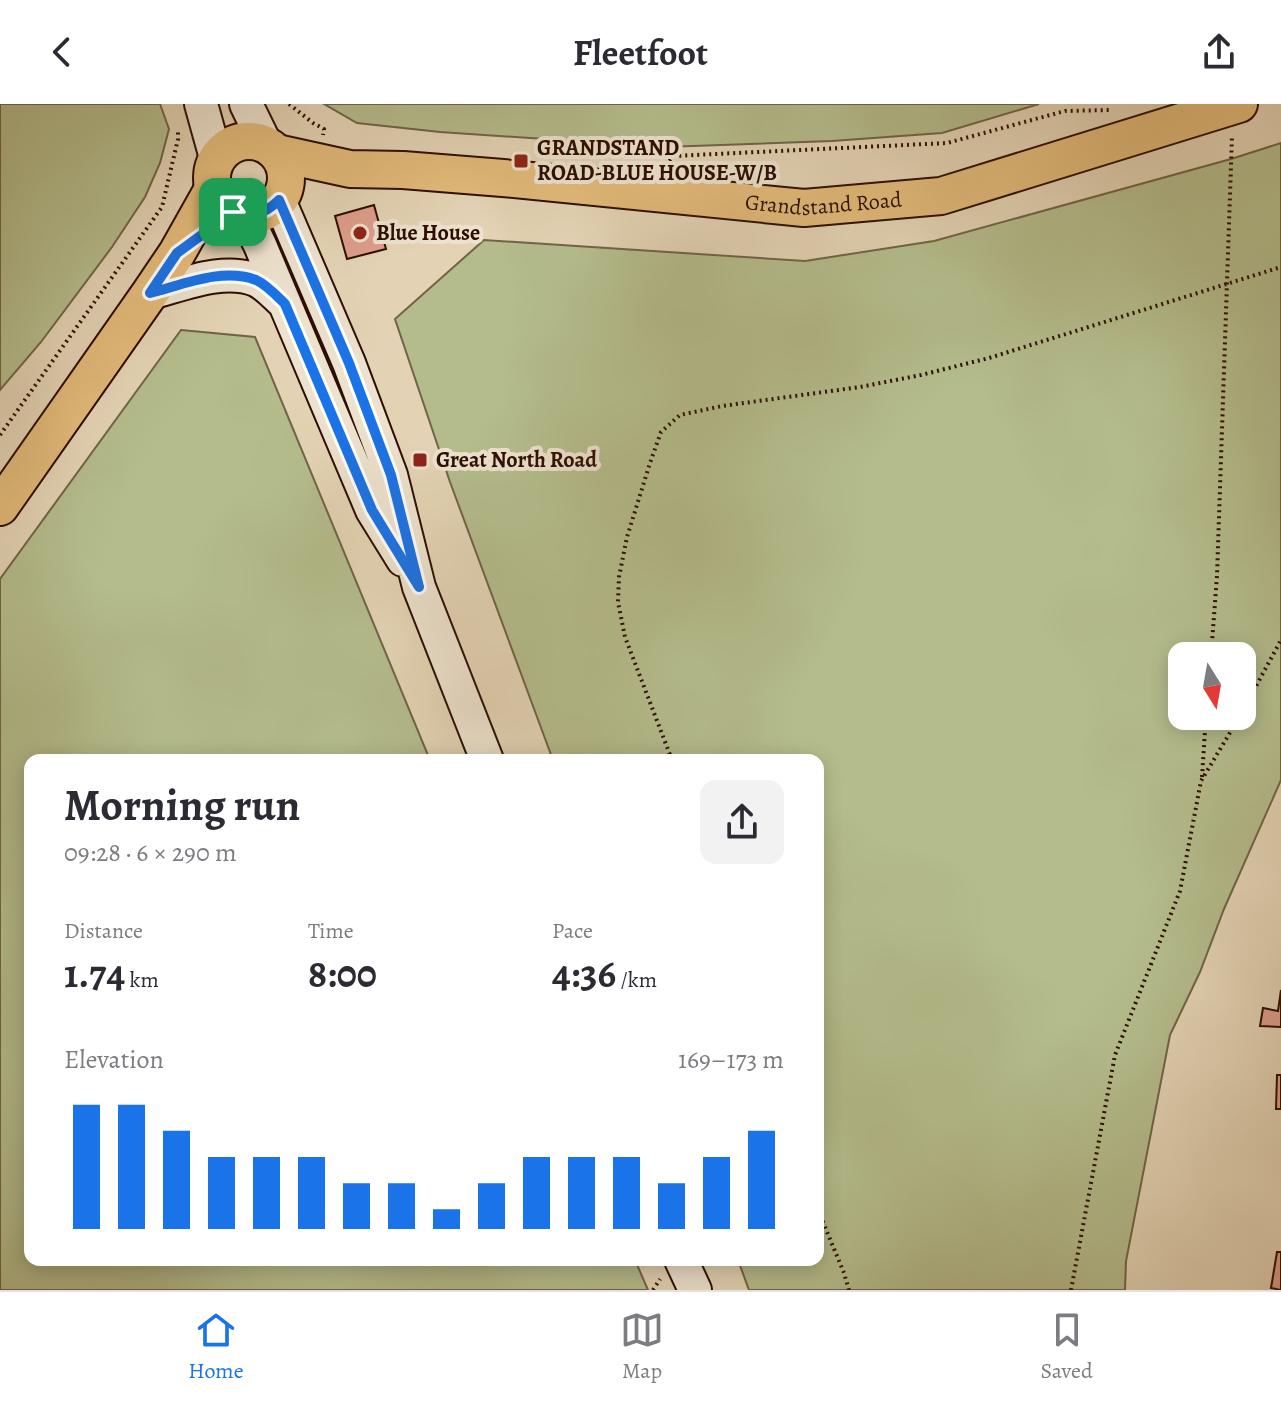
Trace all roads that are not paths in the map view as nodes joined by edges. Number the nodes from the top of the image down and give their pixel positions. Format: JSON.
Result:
{"nodes":[{"id":1,"x":246,"y":104,"type":"edge"},
{"id":2,"x":1236,"y":105,"type":"edge"},
{"id":3,"x":188,"y":111,"type":"edge"},
{"id":4,"x":272,"y":149,"type":"junction"},
{"id":5,"x":350,"y":169,"type":"junction"},
{"id":6,"x":227,"y":194,"type":"junction"},
{"id":7,"x":282,"y":194,"type":"junction"},
{"id":8,"x":150,"y":293,"type":"junction"},
{"id":9,"x":285,"y":304,"type":"junction"},
{"id":10,"x":0,"y":507,"type":"edge"},
{"id":11,"x":419,"y":587,"type":"junction"},
{"id":12,"x":485,"y":754,"type":"edge"},
{"id":13,"x":684,"y":1266,"type":"edge"},
{"id":14,"x":695,"y":1290,"type":"edge"}],
"edges":[{"from":1,"to":4,"type":"main road"},
{"from":2,"to":5,"type":"main road","name":"Grandstand Road"},
{"from":3,"to":6,"type":"main road"},
{"from":4,"to":5,"type":"main road","name":"Grandstand Road"},
{"from":4,"to":6,"type":"main road"},
{"from":4,"to":7,"type":"main road"},
{"from":5,"to":7,"type":"main road","name":"Grandstand Road"},
{"from":6,"to":7,"type":"main road"},
{"from":6,"to":8,"type":"main road"},
{"from":6,"to":9,"type":"main road"},
{"from":7,"to":11,"type":"main road"},
{"from":8,"to":9,"type":"main road"},
{"from":8,"to":10,"type":"main road"},
{"from":9,"to":11,"type":"main road"},
{"from":11,"to":12,"type":"main road"},
{"from":13,"to":14,"type":"main road"}]}
